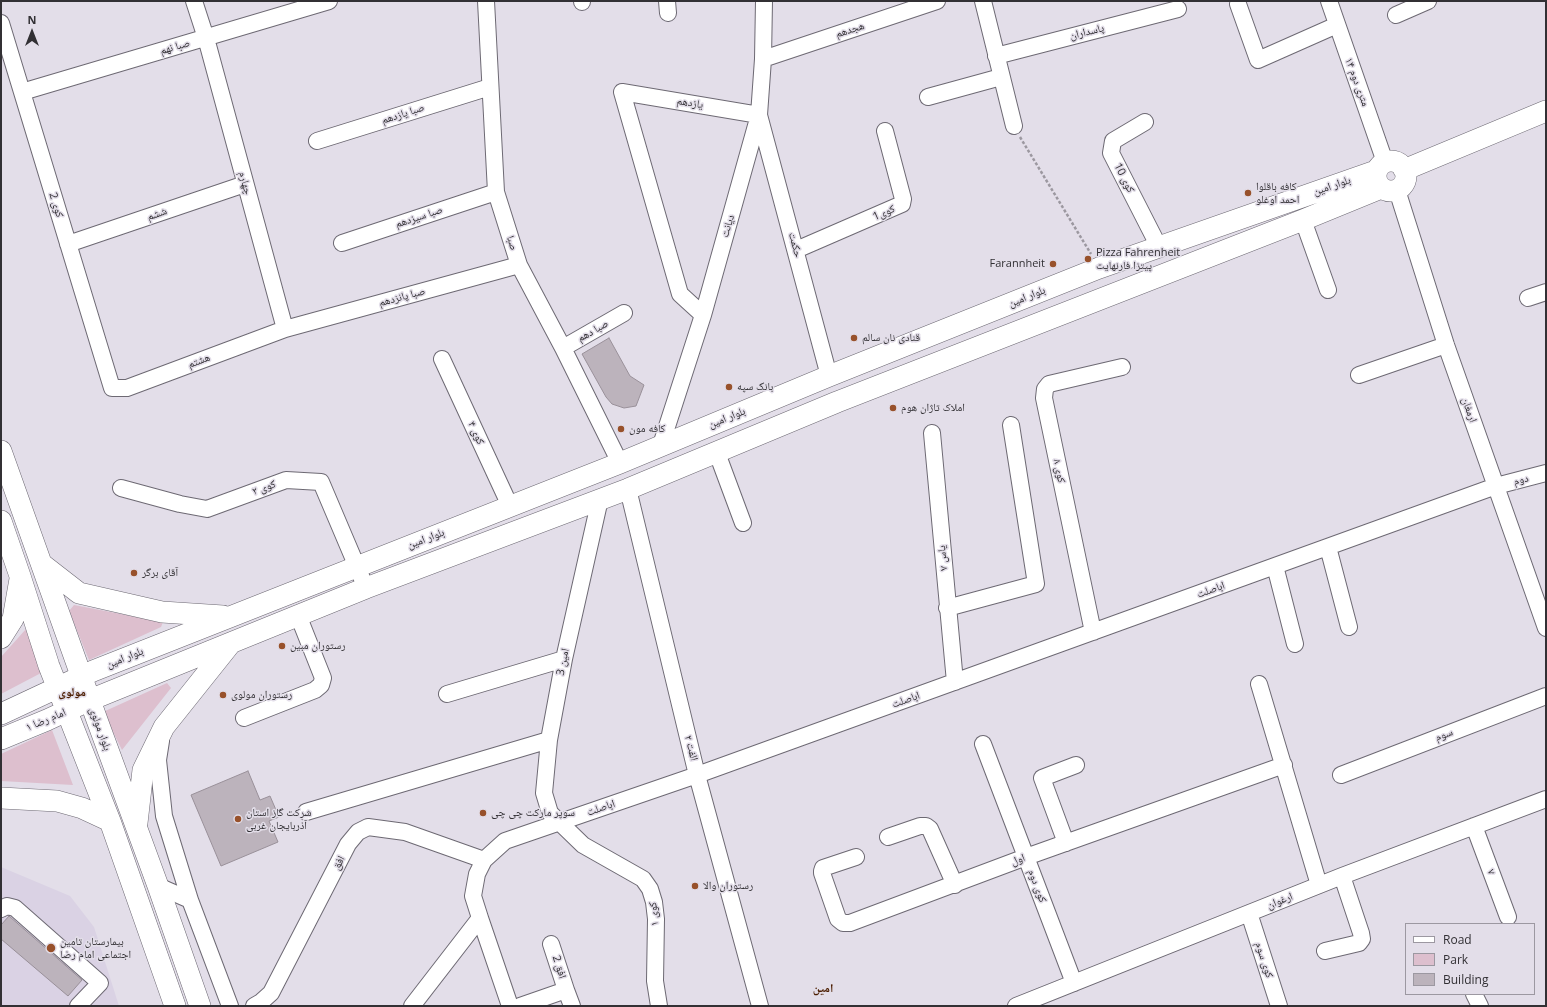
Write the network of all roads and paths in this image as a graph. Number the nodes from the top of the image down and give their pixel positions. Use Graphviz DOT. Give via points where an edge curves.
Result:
graph roads {
  1 [pos="194,1"];
  2 [pos="329,1"];
  3 [pos="486,1"];
  4 [pos="764,1"];
  5 [pos="937,1"];
  6 [pos="982,1"];
  7 [pos="1329,1"];
  8 [pos="1428,1"];
  9 [pos="1238,4"];
  10 [pos="1178,9"];
  11 [pos="1396,14"];
  12 [pos="1,23"];
  13 [pos="1337,25"];
  14 [pos="206,38"];
  15 [pos="996,56"];
  16 [pos="763,59"];
  17 [pos="1001,77"];
  18 [pos="490,87"];
  19 [pos="22,92"];
  20 [pos="928,98"];
  21 [pos="1546,111"];
  22 [pos="759,115"];
  23 [pos="1145,122"];
  24 [pos="1014,126"];
  25 [pos="885,131"];
  26 [pos="317,141"];
  27 [pos="1385,178"];
  28 [pos="245,184"];
  29 [pos="496,192"];
  30 [pos="1303,220"];
  31 [pos="342,242"];
  32 [pos="68,244"];
  33 [pos="1159,247"];
  34 [pos="796,250"];
  35 [pos="519,264"];
  36 [pos="1099,268"];
  37 [pos="1328,290"];
  38 [pos="1546,292"];
  39 [pos="1528,298"];
  40 [pos="624,313"];
  41 [pos="703,315"];
  42 [pos="285,329"];
  43 [pos="1446,345"];
  44 [pos="563,348"];
  45 [pos="442,359"];
  46 [pos="1122,367"];
  47 [pos="1359,375"];
  48 [pos="829,376"];
  49 [pos="112,388"];
  50 [pos="837,402"];
  51 [pos="1011,425"];
  52 [pos="932,433"];
  53 [pos="661,445"];
  54 [pos="1,451"];
  55 [pos="717,453"];
  56 [pos="620,462"];
  57 [pos="1546,474"];
  58 [pos="1496,486"];
  59 [pos="121,488"];
  60 [pos="628,489"];
  61 [pos="600,500"];
  62 [pos="510,506"];
  63 [pos="1,521"];
  64 [pos="743,524"];
  65 [pos="1328,547"];
  66 [pos="43,565"];
  67 [pos="357,566"];
  68 [pos="1275,566"];
  69 [pos="20,576"];
  70 [pos="366,588"];
  71 [pos="947,608"];
  72 [pos="298,615"];
  73 [pos="229,617"];
  74 [pos="1349,627"];
  75 [pos="1546,628"];
  76 [pos="1093,632"];
  77 [pos="1,638"];
  78 [pos="232,642"];
  79 [pos="1295,644"];
  80 [pos="564,659"];
  81 [pos="81,676"];
  82 [pos="955,682"];
  83 [pos="1259,684"];
  84 [pos="56,687"];
  85 [pos="447,694"];
  86 [pos="1546,696"];
  87 [pos="90,700"];
  88 [pos="66,712"];
  89 [pos="1,714"];
  90 [pos="244,718"];
  91 [pos="164,727"];
  92 [pos="1,739"];
  93 [pos="549,740"];
  94 [pos="982,744"];
  95 [pos="1076,765"];
  96 [pos="1284,765"];
  97 [pos="698,775"];
  98 [pos="1341,775"];
  99 [pos="1,798"];
  100 [pos="1546,799"];
  101 [pos="306,812"];
  102 [pos="110,821"];
  103 [pos="560,822"];
  104 [pos="1474,826"];
  105 [pos="136,828"];
  106 [pos="888,838"];
  107 [pos="1066,843"];
  108 [pos="856,857"];
  109 [pos="1026,857"];
  110 [pos="484,860"];
  111 [pos="1342,876"];
  112 [pos="955,885"];
  113 [pos="1319,885"];
  114 [pos="158,886"];
  115 [pos="190,900"];
  116 [pos="1,908"];
  117 [pos="1249,913"];
  118 [pos="1508,917"];
  119 [pos="480,918"];
  120 [pos="551,944"];
  121 [pos="1325,951"];
  122 [pos="1074,983"];
  123 [pos="566,990"];
  124 [pos="1474,995"];
  125 [pos="78,1006"];
  126 [pos="175,1006"];
  127 [pos="200,1006"];
  128 [pos="230,1006"];
  129 [pos="254,1006"];
  130 [pos="412,1006"];
  131 [pos="510,1006"];
  132 [pos="520,1006"];
  133 [pos="572,1006"];
  134 [pos="659,1006"];
  135 [pos="760,1006"];
  136 [pos="1016,1006"];
  137 [pos="1279,1006"];
  138 [pos="1480,1006"];
  1 -- 14 [label="street, چهارم"];
  2 -- 14 [label="street, صبا نهم"];
  3 -- 18 [label="street, صبا"];
  4 -- 16 [label="street, دیانت"];
  5 -- 16 [label="street, هجدهم"];
  6 -- 15 [label="street"];
  7 -- 13 [label="street, ۱۴ متری دوم"];
  8 -- 11 [label="street"];
  9 -- 13 [label="street" via="1258,60"];
  10 -- 15 [label="street, پاسداران"];
  12 -- 19 [label="street, کوی 2"];
  13 -- 27 [label="street, ۱۴ متری دوم"];
  14 -- 19 [label="street, صبا نهم"];
  14 -- 28 [label="street, چهارم"];
  15 -- 17 [label="street"];
  16 -- 22 [label="street, دیانت"];
  17 -- 20 [label="street"];
  17 -- 24 [label="street"];
  18 -- 26 [label="street, صبا یازدهم"];
  18 -- 29 [label="street, صبا"];
  19 -- 32 [label="street, کوی 2"];
  21 -- 27 [label="main road" via="1404,170 1404,184"];
  22 -- 34 [label="street, حکمت"];
  22 -- 41 [label="street, دیانت"];
  22 -- 41 [label="street, یازدهم" via="622,92 680,294"];
  23 -- 33 [label="street, کوی 10" via="1113,141 1111,153"];
  24 -- 36 [label="path"];
  25 -- 34 [label="street, کوی1" via="903,199 902,204"];
  27 -- 30 [label="main road, بلوار امین"];
  27 -- 33 [label="main road, بلوار امین"];
  27 -- 43 [label="street, ارمغان"];
  28 -- 32 [label="street, ششم"];
  28 -- 42 [label="street, چهارم"];
  29 -- 31 [label="street, صبا سیزدهم"];
  29 -- 35 [label="street, صبا"];
  30 -- 37 [label="street"];
  30 -- 50 [label="main road, بلوار امین"];
  32 -- 49 [label="street, کوی 2"];
  33 -- 36 [label="main road, بلوار امین"];
  34 -- 48 [label="street, حکمت"];
  35 -- 42 [label="street, صبا پانزدهم"];
  35 -- 44 [label="street, صبا"];
  36 -- 48 [label="main road, بلوار امین"];
  38 -- 39 [label="street"];
  40 -- 44 [label="street, صبا دهم"];
  41 -- 53 [label="street, دیانت"];
  42 -- 49 [label="street, هشتم" via="127,388"];
  43 -- 47 [label="street"];
  43 -- 58 [label="street, ارمغان"];
  44 -- 56 [label="street, صبا"];
  45 -- 62 [label="street, کوی ۴"];
  46 -- 76 [label="street, کوی ۸" via="1050,384 1045,390 1044,398"];
  48 -- 50 [label="main road"];
  48 -- 53 [label="main road, بلوار امین"];
  50 -- 55 [label="main road, بلوار امین"];
  51 -- 71 [label="street" via="1036,584"];
  52 -- 71 [label="street, یاس ۷"];
  53 -- 56 [label="main road, بلوار امین"];
  54 -- 66 [label="main road, بلوار مولوی"];
  55 -- 60 [label="main road, بلوار امین"];
  55 -- 64 [label="street"];
  56 -- 62 [label="main road, بلوار امین"];
  57 -- 58 [label="street, دوم"];
  58 -- 65 [label="street, اباصلت"];
  58 -- 75 [label="street, ارمغان"];
  59 -- 67 [label="street, کوی ۲" via="207,509 286,480 321,482"];
  60 -- 61 [label="main road, بلوار امین"];
  60 -- 97 [label="street, الفت ۲"];
  61 -- 70 [label="main road, بلوار امین"];
  61 -- 80 [label="street, امین 3"];
  62 -- 67 [label="main road, بلوار امین"];
  63 -- 69 [label="main road"];
  65 -- 68 [label="street, اباصلت"];
  65 -- 74 [label="street"];
  66 -- 73 [label="main road" via="79,593 162,612"];
  66 -- 81 [label="main road, بلوار مولوی"];
  67 -- 70 [label="street"];
  67 -- 73 [label="main road, بلوار امین"];
  68 -- 76 [label="street, اباصلت"];
  68 -- 79 [label="street"];
  69 -- 77 [label="main road" via="13,619"];
  69 -- 84 [label="main road"];
  70 -- 72 [label="main road, بلوار امین"];
  71 -- 82 [label="street, یاس ۷"];
  72 -- 78 [label="main road, بلوار امین"];
  72 -- 90 [label="street" via="323,678 321,685 315,690"];
  73 -- 81 [label="main road, بلوار امین"];
  76 -- 82 [label="street, اباصلت"];
  78 -- 87 [label="main road, بلوار امین"];
  78 -- 91 [label="main road"];
  80 -- 85 [label="street"];
  80 -- 93 [label="street, امین 3"];
  81 -- 84 [label="main road"];
  81 -- 87 [label="main road, بلوار مولوی"];
  82 -- 97 [label="street, اباصلت"];
  83 -- 96 [label="street"];
  84 -- 88 [label="main road"];
  84 -- 89 [label="main road"];
  86 -- 98 [label="street, سوم"];
  87 -- 88 [label="main road, امام رضا ۱"];
  87 -- 105 [label="main road, بلوار مولوی"];
  88 -- 92 [label="main road, امام رضا ۱"];
  88 -- 102 [label="main road"];
  91 -- 105 [label="main road" via="143,770"];
  91 -- 115 [label="street" via="158,760 164,816"];
  93 -- 101 [label="street"];
  93 -- 103 [label="street, امین 3" via="544,793 550,813"];
  94 -- 109 [label="street, کوی دوم"];
  95 -- 107 [label="street" via="1042,778"];
  96 -- 107 [label="street, اول"];
  96 -- 113 [label="street"];
  97 -- 103 [label="street, اباصلت"];
  97 -- 135 [label="street, الفت ۲"];
  99 -- 102 [label="main road" via="57,801 82,808"];
  100 -- 104 [label="street, ارغوان"];
  102 -- 126 [label="main road"];
  103 -- 110 [label="street, اباصلت" via="505,841"];
  103 -- 134 [label="street, کوی ۱" via="583,845 643,879 650,889 656,919 656,981"];
  104 -- 111 [label="street, ارغوان"];
  104 -- 118 [label="street, ۷"];
  105 -- 114 [label="main road, بلوار مولوی"];
  106 -- 112 [label="street" via="926,826 930,829"];
  107 -- 109 [label="street, اول"];
  108 -- 112 [label="street, اول" via="824,868 822,873 838,918 843,924"];
  109 -- 112 [label="street, اول"];
  109 -- 122 [label="street, کوی دوم"];
  110 -- 119 [label="street, اباصلت" via="477,874 473,896"];
  110 -- 129 [label="street, افق" via="404,832 368,827 358,832 348,844 271,993"];
  111 -- 113 [label="street, ارغوان"];
  111 -- 121 [label="street" via="1362,939 1359,943"];
  113 -- 117 [label="street, ارغوان"];
  114 -- 115 [label="street"];
  114 -- 127 [label="main road, بلوار مولوی"];
  115 -- 128 [label="street"];
  116 -- 125 [label="street" via="15,908 100,983"];
  117 -- 122 [label="street, ارغوان"];
  117 -- 137 [label="street, کوی سوم"];
  119 -- 130 [label="street"];
  119 -- 131 [label="street"];
  120 -- 123 [label="street, افق 2"];
  122 -- 136 [label="street, ارغوان"];
  123 -- 132 [label="street, افق 2"];
  123 -- 133 [label="street"];
  124 -- 138 [label="street"];
}
